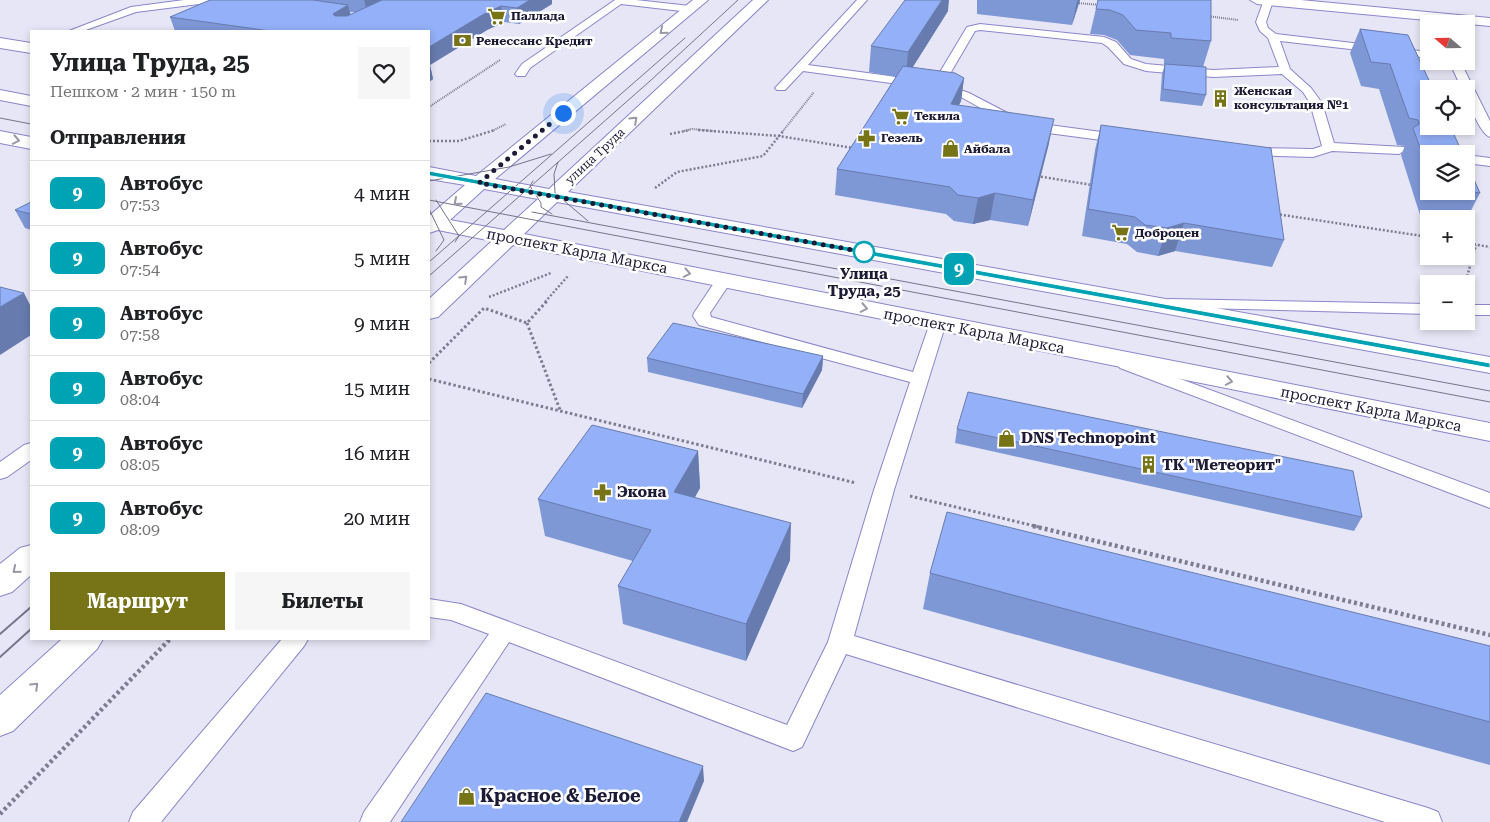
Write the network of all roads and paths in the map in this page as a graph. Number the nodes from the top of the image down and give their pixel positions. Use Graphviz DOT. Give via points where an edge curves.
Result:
graph roads {
  1 [pos="207,0"];
  2 [pos="761,0"];
  3 [pos="862,0"];
  4 [pos="620,1"];
  5 [pos="1262,1"];
  6 [pos="696,4"];
  7 [pos="1345,4"];
  8 [pos="1425,15"];
  9 [pos="1475,20"];
  10 [pos="1490,22"];
  11 [pos="77,30"];
  12 [pos="1273,37"];
  13 [pos="0,43"];
  14 [pos="30,48"];
  15 [pos="1420,54"];
  16 [pos="801,67"];
  17 [pos="1285,70"];
  18 [pos="1458,70"];
  19 [pos="521,74"];
  20 [pos="937,86"];
  21 [pos="781,88"];
  22 [pos="0,95"];
  23 [pos="30,101"];
  24 [pos="1490,133"];
  25 [pos="670,134"];
  26 [pos="0,137"];
  27 [pos="1139,141"];
  28 [pos="30,143"];
  29 [pos="1329,147"];
  30 [pos="858,148"];
  31 [pos="1399,150"];
  32 [pos="1234,152"];
  33 [pos="1475,160"];
  34 [pos="1490,162"];
  35 [pos="430,173"];
  36 [pos="1035,176"];
  37 [pos="479,183"];
  38 [pos="1094,185"];
  39 [pos="553,195"];
  40 [pos="1271,213"];
  41 [pos="430,224"];
  42 [pos="1420,236"];
  43 [pos="508,238"];
  44 [pos="1476,245"];
  45 [pos="1490,247"];
  46 [pos="555,272"];
  47 [pos="562,274"];
  48 [pos="570,275"];
  49 [pos="1468,275"];
  50 [pos="724,280"];
  51 [pos="481,300"];
  52 [pos="1151,304"];
  53 [pos="1420,309"];
  54 [pos="1475,310"];
  55 [pos="1490,310"];
  56 [pos="430,311"];
  57 [pos="527,323"];
  58 [pos="938,324"];
  59 [pos="1111,358"];
  60 [pos="1490,365"];
  61 [pos="430,379"];
  62 [pos="920,379"];
  63 [pos="560,410"];
  64 [pos="1490,432"];
  65 [pos="30,451"];
  66 [pos="0,472"];
  67 [pos="884,490"];
  68 [pos="1490,501"];
  69 [pos="30,558"];
  70 [pos="0,583"];
  71 [pos="430,608"];
  72 [pos="504,631"];
  73 [pos="1490,634"];
  74 [pos="84,640"];
  75 [pos="169,640"];
  76 [pos="295,640"];
  77 [pos="840,642"];
  78 [pos="0,719"];
  79 [pos="0,814"];
  80 [pos="143,822"];
  81 [pos="374,822"];
  82 [pos="1428,822"];
  1 -- 11 [label="lane" via="140,8"];
  39 -- 2 [label="main road, улица Труда, one-way"];
  3 -- 16 [label="lane"];
  4 -- 6 [label="lane"];
  4 -- 19 [label="lane" via="526,66"];
  5 -- 7 [label="main road"];
  5 -- 12 [label="lane" via="1261,22"];
  6 -- 37 [label="main road, one-way"];
  7 -- 8 [label="main road"];
  9 -- 10 [label="main road"];
  12 -- 15 [label="lane"];
  12 -- 17 [label="lane"];
  13 -- 14 [label="main road"];
  16 -- 20 [label="lane"];
  16 -- 21 [label="lane"];
  17 -- 20 [label="lane" via="1203,74 1143,67 1125,61 1112,44 1104,40 980,26 971,29"];
  17 -- 29 [label="lane" via="1316,103"];
  18 -- 24 [label="lane"];
  20 -- 27 [label="lane" via="965,95 1015,122 1033,127"];
  22 -- 23 [label="main road"];
  25 -- 30 [label="path" via="692,129 779,136"];
  26 -- 28 [label="main road, one-way"];
  29 -- 31 [label="lane"];
  29 -- 32 [label="lane" via="1313,153"];
  33 -- 34 [label="lane"];
  35 -- 37 [label="main road"];
  36 -- 38 [label="path"];
  37 -- 39 [label="main road"];
  37 -- 41 [label="main road, one-way"];
  39 -- 43 [label="main road, улица Труда"];
  39 -- 52 [label="main road"];
  40 -- 42 [label="path"];
  41 -- 43 [label="main road, проспект Карла Маркса"];
  43 -- 50 [label="main road, проспект Карла Маркса, one-way"];
  56 -- 43 [label="main road, улица Труда, one-way"];
  44 -- 45 [label="path"];
  44 -- 49 [label="path"];
  46 -- 51 [label="path"];
  47 -- 48 [label="path"];
  50 -- 58 [label="main road, проспект Карла Маркса, one-way"];
  50 -- 62 [label="lane" via="702,313 705,321"];
  52 -- 53 [label="lane"];
  52 -- 60 [label="main road"];
  54 -- 55 [label="lane"];
  57 -- 63 [label="path"];
  58 -- 59 [label="main road, проспект Карла Маркса"];
  58 -- 62 [label="lane"];
  59 -- 64 [label="main road, проспект Карла Маркса, one-way"];
  59 -- 68 [label="lane"];
  61 -- 63 [label="path"];
  62 -- 67 [label="lane"];
  63 -- 67 [label="path"];
  65 -- 66 [label="lane"];
  67 -- 73 [label="path"];
  67 -- 77 [label="lane"];
  69 -- 70 [label="main road, one-way"];
  71 -- 72 [label="lane" via="453,611"];
  72 -- 77 [label="lane" via="793,739"];
  72 -- 81 [label="lane"];
  78 -- 74 [label="main road, one-way"];
  75 -- 79 [label="path"];
  76 -- 80 [label="lane"];
  77 -- 82 [label="lane"];
}
